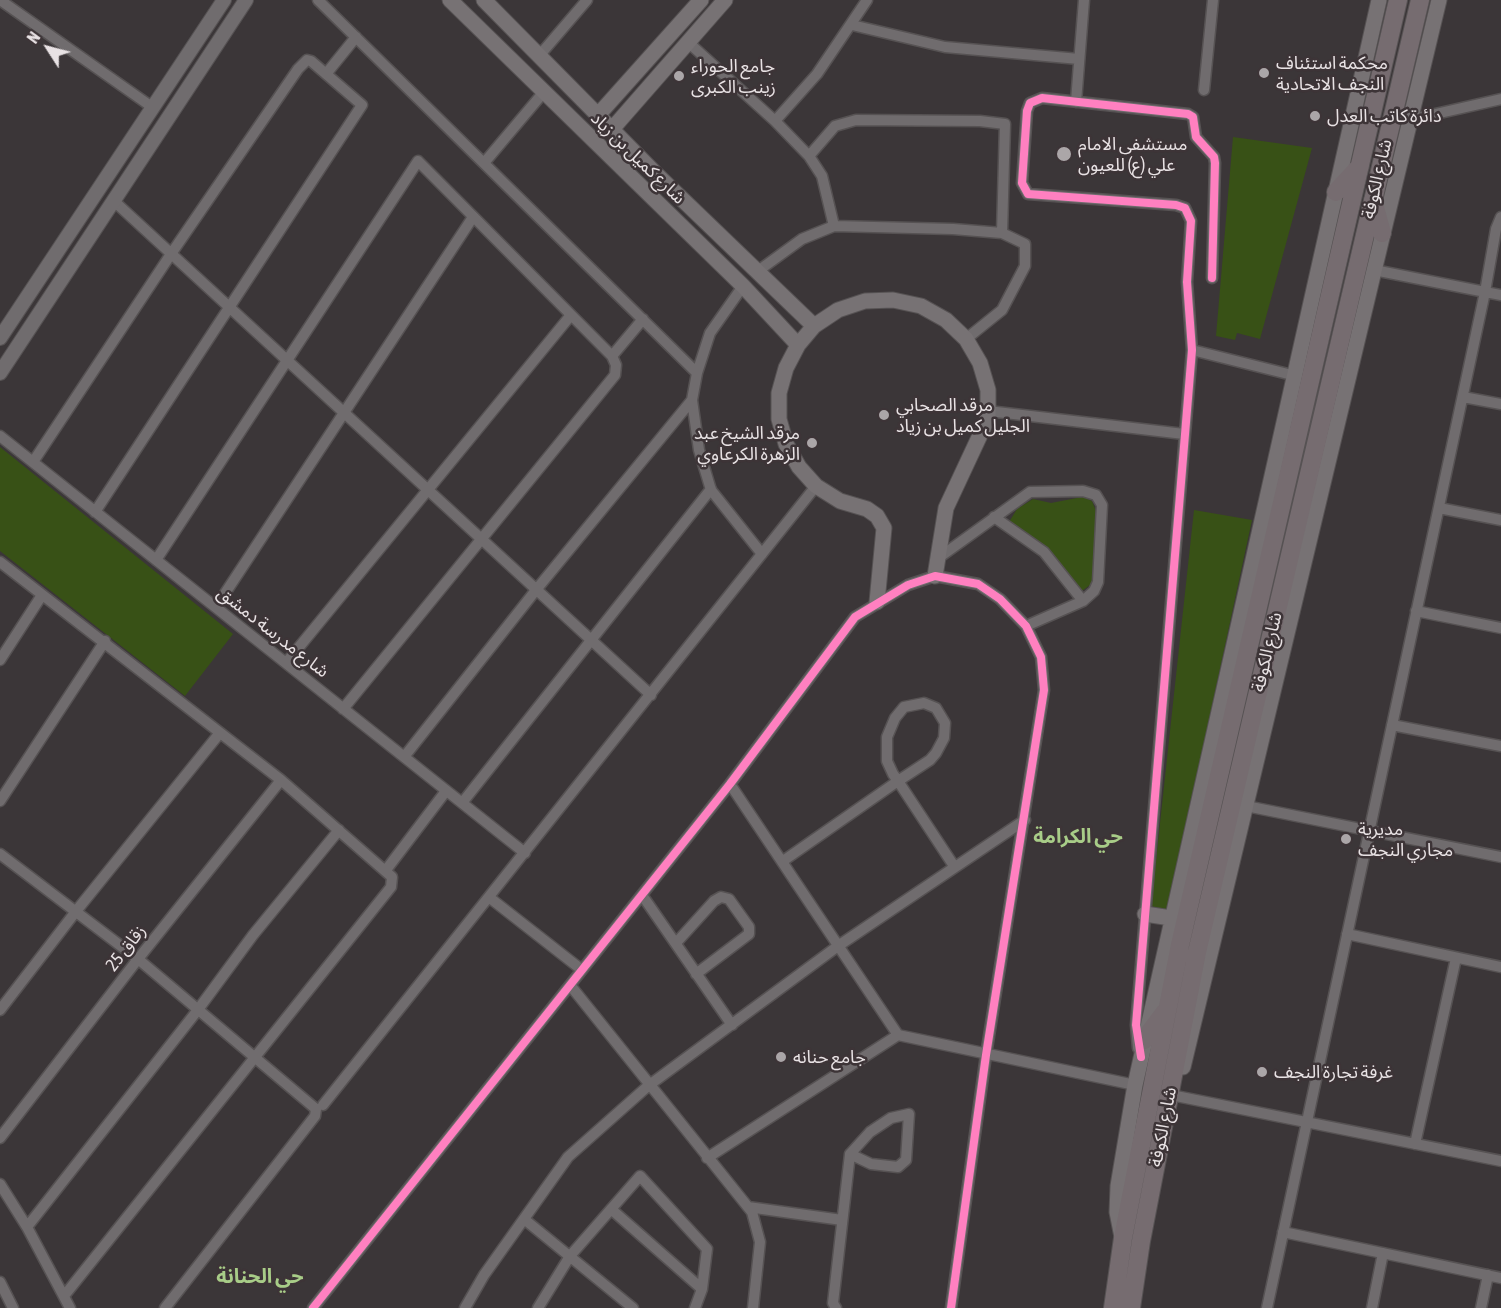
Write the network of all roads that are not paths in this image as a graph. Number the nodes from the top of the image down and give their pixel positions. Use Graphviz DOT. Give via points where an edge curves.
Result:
graph roads {
  1 [pos="0,0"];
  2 [pos="224,0"];
  3 [pos="246,0"];
  4 [pos="318,0"];
  5 [pos="450,0"];
  6 [pos="587,0"];
  7 [pos="716,0"];
  8 [pos="725,0"];
  9 [pos="867,0"];
  10 [pos="1084,0"];
  11 [pos="1213,0"];
  12 [pos="1379,0"];
  13 [pos="1398,0"];
  14 [pos="1420,0"];
  15 [pos="1439,0"];
  16 [pos="486,1"];
  17 [pos="697,4"];
  18 [pos="708,22"];
  19 [pos="852,25"];
  20 [pos="356,37"];
  21 [pos="689,43"];
  22 [pos="538,56"];
  23 [pos="1080,59"];
  24 [pos="326,74"];
  25 [pos="1204,90"];
  26 [pos="543,93"];
  27 [pos="1501,99"];
  28 [pos="1076,102"];
  29 [pos="152,107"];
  30 [pos="598,114"];
  31 [pos="167,117"];
  32 [pos="1409,120"];
  33 [pos="776,121"];
  34 [pos="613,128"];
  35 [pos="809,156"];
  36 [pos="484,163"];
  37 [pos="1362,165"];
  38 [pos="657,174"];
  39 [pos="640,187"];
  40 [pos="1336,192"];
  41 [pos="1373,198"];
  42 [pos="683,199"];
  43 [pos="115,202"];
  44 [pos="666,212"];
  45 [pos="473,217"];
  46 [pos="1501,217"];
  47 [pos="834,226"];
  48 [pos="1002,233"];
  49 [pos="1382,233"];
  50 [pos="171,254"];
  51 [pos="1374,270"];
  52 [pos="758,271"];
  53 [pos="1212,278"];
  54 [pos="743,286"];
  55 [pos="1485,292"];
  56 [pos="1501,295"];
  57 [pos="229,308"];
  58 [pos="571,315"];
  59 [pos="643,319"];
  60 [pos="814,326"];
  61 [pos="0,338"];
  62 [pos="966,339"];
  63 [pos="798,345"];
  64 [pos="1192,351"];
  65 [pos="612,356"];
  66 [pos="286,360"];
  67 [pos="0,373"];
  68 [pos="697,373"];
  69 [pos="1296,376"];
  70 [pos="1462,397"];
  71 [pos="692,400"];
  72 [pos="1501,404"];
  73 [pos="988,411"];
  74 [pos="344,413"];
  75 [pos="1184,434"];
  76 [pos="0,436"];
  77 [pos="33,462"];
  78 [pos="816,486"];
  79 [pos="711,489"];
  80 [pos="428,490"];
  81 [pos="1439,508"];
  82 [pos="95,512"];
  83 [pos="994,517"];
  84 [pos="1501,520"];
  85 [pos="480,538"];
  86 [pos="762,554"];
  87 [pos="938,559"];
  88 [pos="156,560"];
  89 [pos="0,562"];
  90 [pos="935,576"];
  91 [pos="536,590"];
  92 [pos="42,596"];
  93 [pos="1083,601"];
  94 [pos="877,602"];
  95 [pos="216,608"];
  96 [pos="1416,611"];
  97 [pos="1026,626"];
  98 [pos="1501,628"];
  99 [pos="590,639"];
  100 [pos="105,641"];
  101 [pos="1234,647"];
  102 [pos="0,660"];
  103 [pos="286,663"];
  104 [pos="1260,678"];
  105 [pos="651,695"];
  106 [pos="343,709"];
  107 [pos="1392,725"];
  108 [pos="219,734"];
  109 [pos="1501,746"];
  110 [pos="404,757"];
  111 [pos="281,780"];
  112 [pos="898,781"];
  113 [pos="730,784"];
  114 [pos="446,791"];
  115 [pos="0,801"];
  116 [pos="462,803"];
  117 [pos="1246,806"];
  118 [pos="1025,820"];
  119 [pos="339,830"];
  120 [pos="1369,830"];
  121 [pos="525,853"];
  122 [pos="0,854"];
  123 [pos="1501,857"];
  124 [pos="783,861"];
  125 [pos="954,866"];
  126 [pos="386,870"];
  127 [pos="642,895"];
  128 [pos="490,898"];
  129 [pos="77,910"];
  130 [pos="1145,914"];
  131 [pos="1171,918"];
  132 [pos="1216,930"];
  133 [pos="1347,934"];
  134 [pos="676,943"];
  135 [pos="838,946"];
  136 [pos="1197,952"];
  137 [pos="138,958"];
  138 [pos="1456,958"];
  139 [pos="1501,967"];
  140 [pos="582,970"];
  141 [pos="696,974"];
  142 [pos="570,985"];
  143 [pos="1168,1008"];
  144 [pos="0,1010"];
  145 [pos="197,1011"];
  146 [pos="732,1025"];
  147 [pos="898,1035"];
  148 [pos="1142,1049"];
  149 [pos="986,1055"];
  150 [pos="254,1059"];
  151 [pos="1135,1085"];
  152 [pos="648,1086"];
  153 [pos="1176,1096"];
  154 [pos="323,1105"];
  155 [pos="1306,1122"];
  156 [pos="0,1138"];
  157 [pos="1415,1144"];
  158 [pos="850,1154"];
  159 [pos="707,1158"];
  160 [pos="1501,1161"];
  161 [pos="0,1184"];
  162 [pos="748,1207"];
  163 [pos="611,1209"];
  164 [pos="524,1219"];
  165 [pos="842,1220"];
  166 [pos="27,1227"];
  167 [pos="1283,1232"];
  168 [pos="1132,1239"];
  169 [pos="1383,1253"];
  170 [pos="570,1256"];
  171 [pos="1488,1275"];
  172 [pos="1501,1278"];
  173 [pos="0,1282"];
  174 [pos="702,1289"];
  175 [pos="64,1296"];
  176 [pos="13,1308"];
  177 [pos="70,1308"];
  178 [pos="165,1308"];
  179 [pos="313,1308"];
  180 [pos="465,1308"];
  181 [pos="538,1308"];
  182 [pos="633,1308"];
  183 [pos="694,1308"];
  184 [pos="753,1308"];
  185 [pos="836,1308"];
  186 [pos="951,1308"];
  187 [pos="1113,1308"];
  188 [pos="1131,1308"];
  189 [pos="1267,1308"];
  190 [pos="1372,1308"];
  191 [pos="1481,1308"];
  1 -- 29 [label="street"];
  2 -- 29 [label="street"];
  3 -- 31 [label="street"];
  4 -- 20 [label="street"];
  5 -- 26 [label="main road, شارع كميل بن زياد"];
  6 -- 22 [label="street"];
  7 -- 8 [label="main road"];
  8 -- 18 [label="main road"];
  9 -- 19 [label="street"];
  10 -- 23 [label="street"];
  11 -- 25 [label="street"];
  12 -- 40 [label="main road"];
  13 -- 37 [label="highway, شارع الكوفة"];
  14 -- 41 [label="highway, شارع الكوفة"];
  15 -- 32 [label="main road"];
  16 -- 22 [label="main road, شارع كميل بن زياد"];
  17 -- 18 [label="main road" via="708,11"];
  17 -- 30 [label="main road"];
  18 -- 21 [label="main road"];
  19 -- 23 [label="street" via="945,47"];
  19 -- 33 [label="street" via="799,97"];
  20 -- 24 [label="street"];
  20 -- 36 [label="street"];
  21 -- 33 [label="street"];
  21 -- 34 [label="main road"];
  22 -- 30 [label="main road, شارع كميل بن زياد"];
  23 -- 28 [label="street"];
  24 -- 50 [label="street" via="310,61 303,63"];
  24 -- 57 [label="street" via="362,105"];
  26 -- 36 [label="street"];
  26 -- 39 [label="main road, شارع كميل بن زياد"];
  27 -- 32 [label="street"];
  28 -- 53 [label="street" via="1193,117 1196,137 1215,163"];
  28 -- 64 [label="street" via="1038,98 1028,106 1023,187 1036,196 1185,208 1191,221 1187,282"];
  29 -- 31 [label="street"];
  29 -- 61 [label="street"];
  30 -- 34 [label="main road, شارع كميل بن زياد"];
  31 -- 43 [label="street"];
  32 -- 49 [label="main road"];
  33 -- 35 [label="street"];
  34 -- 38 [label="main road, شارع كميل بن زياد"];
  35 -- 47 [label="street" via="822,176"];
  35 -- 48 [label="street" via="835,126 856,120 1005,124"];
  36 -- 59 [label="street"];
  37 -- 40 [label="highway"];
  37 -- 104 [label="highway, شارع الكوفة"];
  38 -- 39 [label="main road" via="655,184"];
  38 -- 42 [label="main road, شارع كميل بن زياد"];
  39 -- 44 [label="main road, شارع كميل بن زياد"];
  40 -- 69 [label="main road"];
  41 -- 49 [label="highway"];
  41 -- 104 [label="highway, شارع الكوفة"];
  42 -- 44 [label="main road" via="670,198"];
  42 -- 52 [label="main road, شارع كميل بن زياد"];
  43 -- 50 [label="street"];
  43 -- 67 [label="street"];
  44 -- 54 [label="main road, شارع كميل بن زياد"];
  45 -- 58 [label="street"];
  45 -- 66 [label="street" via="418,161"];
  45 -- 74 [label="street"];
  46 -- 55 [label="street"];
  47 -- 48 [label="street"];
  47 -- 52 [label="street" via="802,239"];
  48 -- 62 [label="street" via="1025,244 1025,266 1002,310"];
  49 -- 51 [label="main road"];
  50 -- 57 [label="street"];
  50 -- 77 [label="street"];
  51 -- 55 [label="street"];
  51 -- 104 [label="main road"];
  52 -- 60 [label="main road, شارع كميل بن زياد"];
  54 -- 63 [label="main road, شارع كميل بن زياد"];
  54 -- 68 [label="street" via="710,333"];
  55 -- 56 [label="street"];
  55 -- 70 [label="street"];
  57 -- 66 [label="street"];
  57 -- 82 [label="street"];
  58 -- 65 [label="street"];
  58 -- 80 [label="street"];
  59 -- 65 [label="street"];
  59 -- 68 [label="street"];
  60 -- 62 [label="main road" via="865,301 893,300 921,306 946,320"];
  60 -- 63 [label="main road"];
  62 -- 73 [label="main road" via="981,363 988,390"];
  63 -- 78 [label="main road" via="779,393 779,419 798,467"];
  64 -- 69 [label="street"];
  64 -- 75 [label="street"];
  65 -- 85 [label="street" via="615,375"];
  66 -- 74 [label="street"];
  66 -- 88 [label="street"];
  68 -- 71 [label="street"];
  69 -- 101 [label="main road"];
  70 -- 72 [label="street"];
  70 -- 81 [label="street"];
  71 -- 79 [label="street" via="699,450"];
  71 -- 91 [label="street"];
  73 -- 75 [label="street"];
  73 -- 87 [label="main road" via="978,445 946,508"];
  74 -- 80 [label="street"];
  74 -- 95 [label="street"];
  75 -- 130 [label="street"];
  76 -- 77 [label="street, شارع مدرسة دمشق"];
  77 -- 82 [label="street, شارع مدرسة دمشق"];
  78 -- 86 [label="street"];
  78 -- 94 [label="main road" via="840,501 867,509 884,528"];
  79 -- 86 [label="street"];
  79 -- 99 [label="street"];
  80 -- 85 [label="street"];
  80 -- 103 [label="street"];
  81 -- 84 [label="street"];
  81 -- 96 [label="street"];
  82 -- 88 [label="street, شارع مدرسة دمشق"];
  83 -- 87 [label="street"];
  83 -- 93 [label="street" via="1044,552"];
  83 -- 93 [label="street" via="1030,492 1083,491 1096,495 1102,505 1098,582"];
  85 -- 91 [label="street"];
  85 -- 106 [label="street"];
  86 -- 105 [label="street"];
  87 -- 90 [label="main road"];
  88 -- 95 [label="street, شارع مدرسة دمشق"];
  89 -- 92 [label="street"];
  90 -- 94 [label="street"];
  90 -- 97 [label="street" via="978,585 1000,599"];
  91 -- 99 [label="street"];
  91 -- 110 [label="street"];
  92 -- 100 [label="street"];
  92 -- 102 [label="street"];
  93 -- 97 [label="street"];
  94 -- 113 [label="street" via="855,617"];
  95 -- 103 [label="street, شارع مدرسة دمشق"];
  96 -- 98 [label="street"];
  96 -- 107 [label="street"];
  97 -- 118 [label="street" via="1041,657 1044,690"];
  99 -- 105 [label="street"];
  99 -- 116 [label="street"];
  100 -- 108 [label="street"];
  100 -- 115 [label="street"];
  101 -- 104 [label="highway"];
  101 -- 131 [label="main road"];
  103 -- 106 [label="street, شارع مدرسة دمشق"];
  104 -- 117 [label="main road"];
  104 -- 136 [label="highway, شارع الكوفة"];
  104 -- 143 [label="highway, شارع الكوفة"];
  105 -- 121 [label="street"];
  106 -- 110 [label="street, شارع مدرسة دمشق"];
  107 -- 109 [label="street"];
  107 -- 120 [label="street"];
  108 -- 111 [label="street"];
  108 -- 129 [label="street"];
  110 -- 114 [label="street, شارع مدرسة دمشق"];
  111 -- 119 [label="street"];
  111 -- 137 [label="street, زقاق 25"];
  112 -- 112 [label="street" via="930,760 941,746 945,723 930,704 904,707 890,727 886,755"];
  112 -- 124 [label="street"];
  112 -- 125 [label="street"];
  113 -- 124 [label="street"];
  113 -- 127 [label="street"];
  114 -- 116 [label="street, شارع مدرسة دمشق"];
  114 -- 126 [label="street"];
  116 -- 121 [label="street, شارع مدرسة دمشق"];
  117 -- 120 [label="street"];
  117 -- 132 [label="main road"];
  118 -- 125 [label="street"];
  118 -- 149 [label="street"];
  119 -- 126 [label="street"];
  119 -- 145 [label="street"];
  120 -- 123 [label="street"];
  120 -- 133 [label="street"];
  121 -- 128 [label="street"];
  122 -- 129 [label="street"];
  124 -- 135 [label="street"];
  125 -- 135 [label="street"];
  126 -- 150 [label="street" via="392,877 391,887"];
  127 -- 134 [label="street"];
  127 -- 140 [label="street"];
  128 -- 140 [label="street"];
  128 -- 154 [label="street"];
  129 -- 137 [label="street"];
  129 -- 144 [label="street"];
  130 -- 131 [label="main road"];
  130 -- 148 [label="street" via="1136,1025"];
  131 -- 148 [label="main road"];
  132 -- 136 [label="highway"];
  132 -- 153 [label="main road"];
  133 -- 138 [label="street"];
  133 -- 155 [label="street"];
  134 -- 141 [label="street"];
  134 -- 141 [label="street" via="721,897 729,899 749,927 749,934"];
  135 -- 146 [label="street"];
  135 -- 147 [label="street"];
  136 -- 168 [label="highway, شارع الكوفة"];
  137 -- 145 [label="street"];
  137 -- 156 [label="street, زقاق 25"];
  138 -- 139 [label="street"];
  138 -- 157 [label="street"];
  140 -- 142 [label="street"];
  141 -- 146 [label="street"];
  142 -- 152 [label="street"];
  142 -- 179 [label="street"];
  143 -- 148 [label="highway"];
  143 -- 168 [label="highway, شارع الكوفة"];
  145 -- 150 [label="street"];
  145 -- 166 [label="street"];
  146 -- 152 [label="street"];
  147 -- 149 [label="street"];
  147 -- 159 [label="street"];
  148 -- 151 [label="main road"];
  149 -- 151 [label="street"];
  149 -- 186 [label="street"];
  150 -- 175 [label="street"];
  150 -- 178 [label="street" via="311,1103 316,1109 315,1116"];
  151 -- 168 [label="main road" via="1117,1212"];
  152 -- 159 [label="street"];
  152 -- 164 [label="street" via="568,1157"];
  153 -- 155 [label="street"];
  153 -- 168 [label="main road" via="1155,1210"];
  155 -- 157 [label="street"];
  155 -- 167 [label="street"];
  157 -- 160 [label="street"];
  158 -- 158 [label="street" via="870,1132 891,1118 909,1114 906,1161 898,1167 871,1164"];
  158 -- 165 [label="street"];
  159 -- 162 [label="street"];
  161 -- 166 [label="street"];
  162 -- 165 [label="street"];
  162 -- 184 [label="street" via="760,1242"];
  163 -- 170 [label="street"];
  163 -- 174 [label="street"];
  163 -- 174 [label="street" via="640,1176 707,1249"];
  164 -- 170 [label="street"];
  164 -- 180 [label="street"];
  165 -- 185 [label="street" via="833,1303"];
  166 -- 175 [label="street"];
  167 -- 169 [label="street"];
  167 -- 189 [label="street"];
  168 -- 187 [label="highway, شارع الكوفة"];
  168 -- 188 [label="highway, شارع الكوفة"];
  169 -- 171 [label="street"];
  169 -- 190 [label="street"];
  170 -- 181 [label="street"];
  170 -- 182 [label="street"];
  171 -- 172 [label="street"];
  171 -- 191 [label="street"];
  173 -- 176 [label="street"];
  174 -- 183 [label="street"];
  175 -- 177 [label="street"];
}
